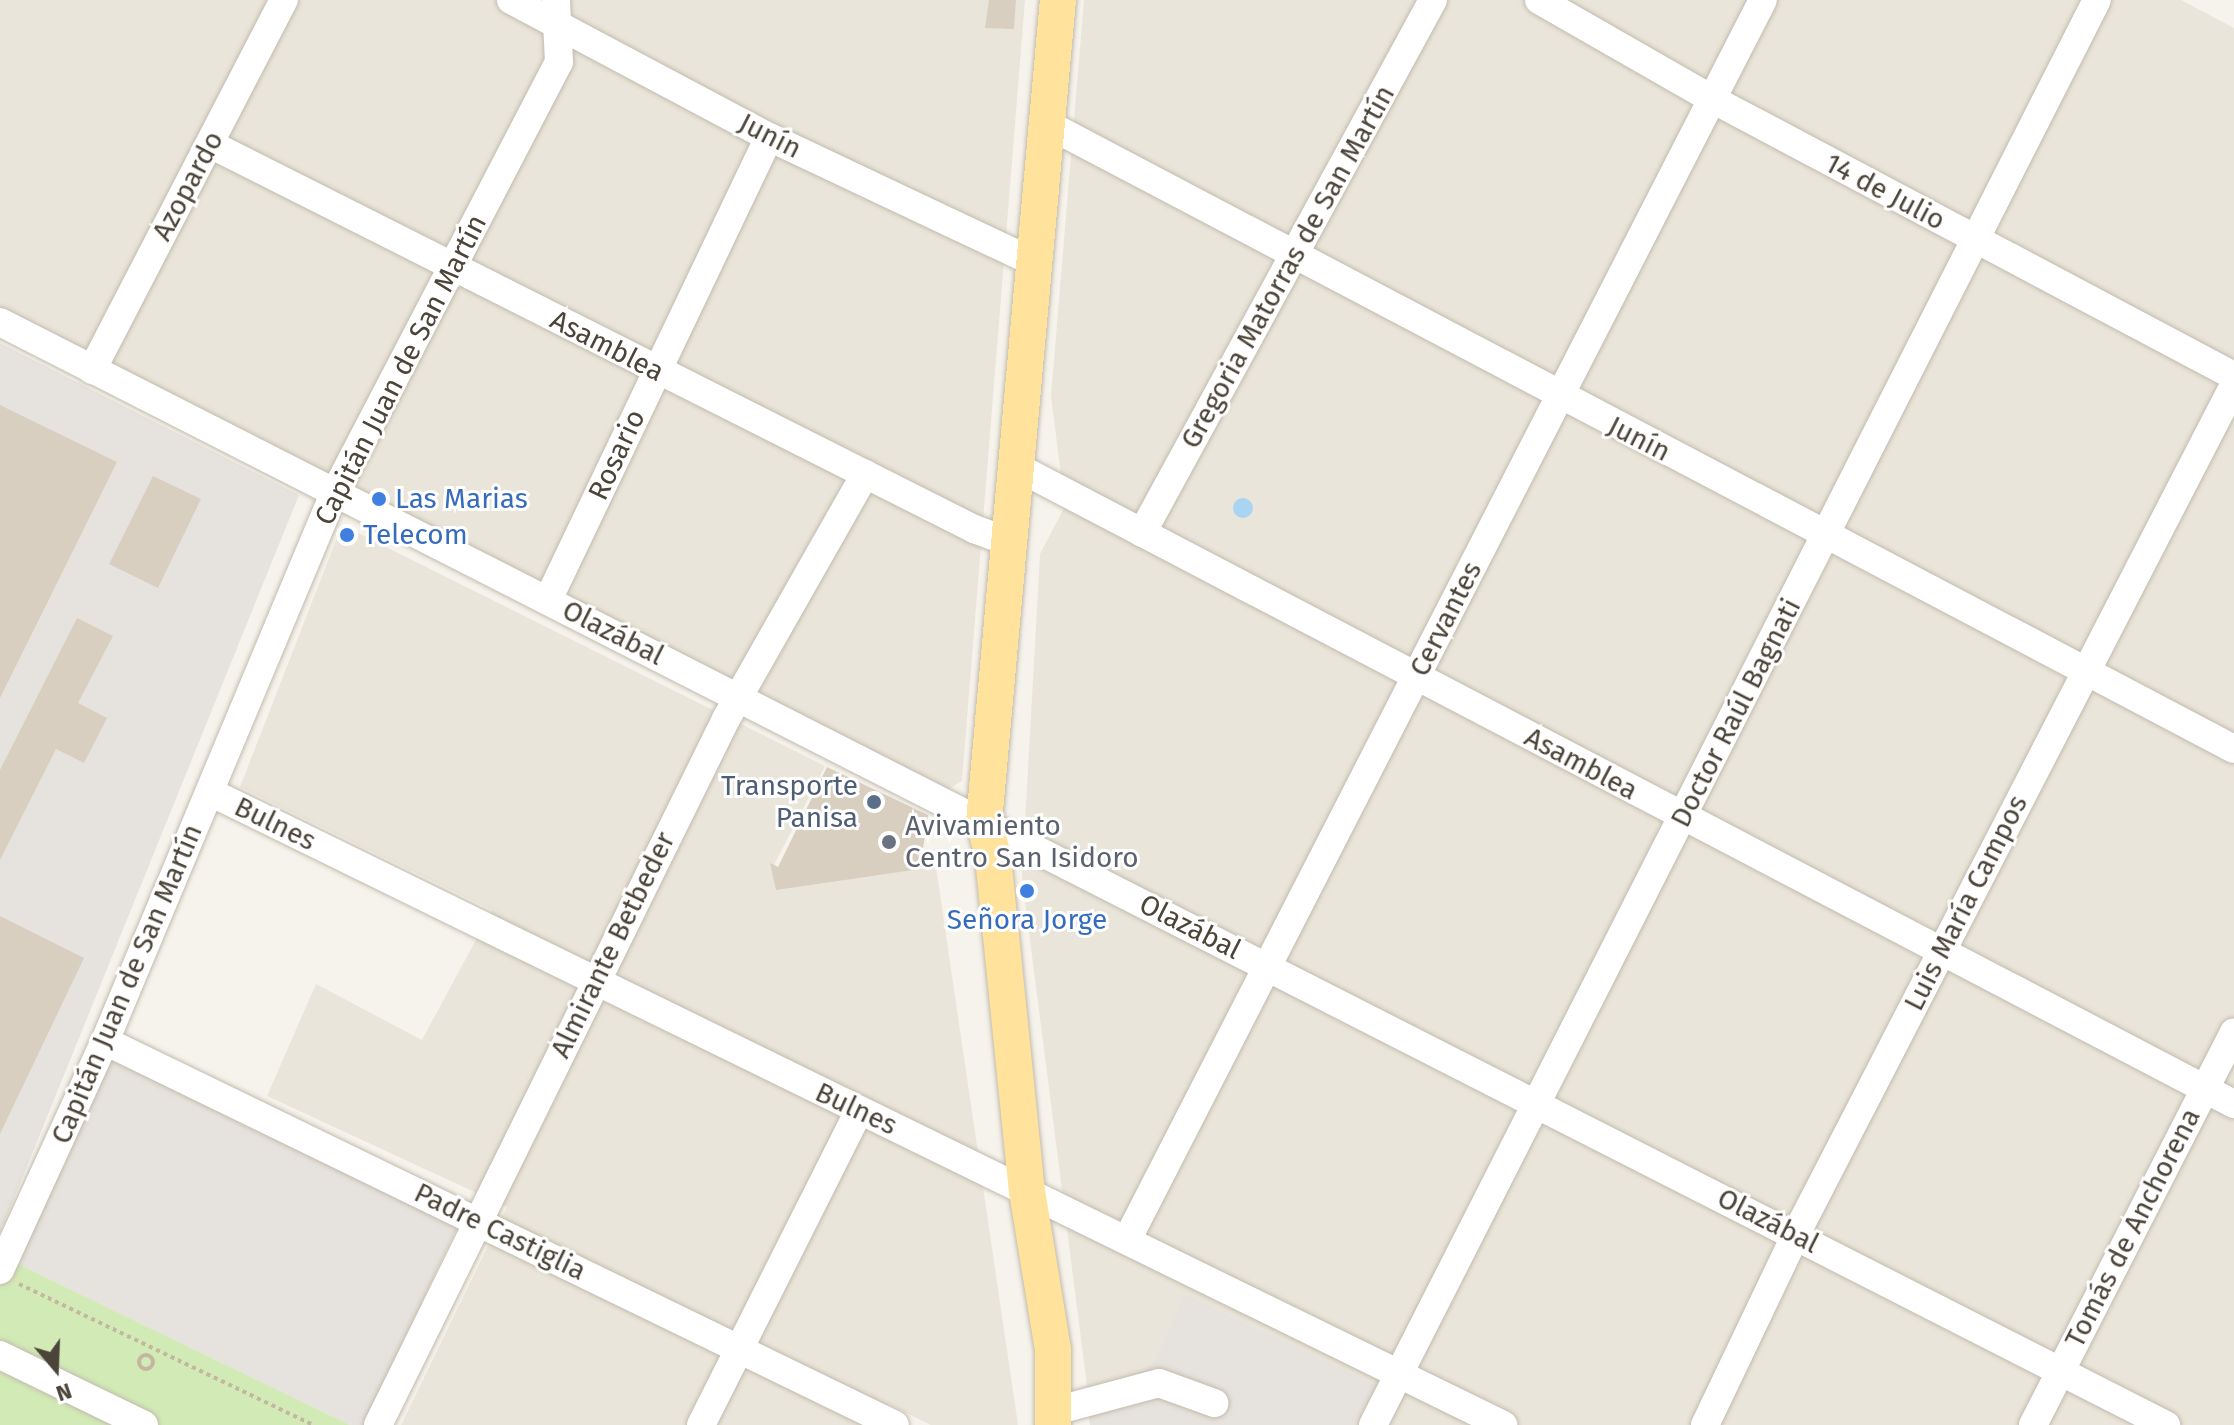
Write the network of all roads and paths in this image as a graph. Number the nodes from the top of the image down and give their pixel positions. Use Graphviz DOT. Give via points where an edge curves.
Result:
graph roads {
  1 [pos="284,0"];
  2 [pos="511,0"];
  3 [pos="1058,0"];
  4 [pos="1433,0"];
  5 [pos="1539,0"];
  6 [pos="1763,0"];
  7 [pos="2097,0"];
  8 [pos="557,11"];
  9 [pos="1712,99"];
  10 [pos="1047,124"];
  11 [pos="769,137"];
  12 [pos="210,144"];
  13 [pos="1975,240"];
  14 [pos="1295,257"];
  15 [pos="1034,262"];
  16 [pos="452,267"];
  17 [pos="0,322"];
  18 [pos="92,370"];
  19 [pos="657,371"];
  20 [pos="2234,376"];
  21 [pos="2234,385"];
  22 [pos="1559,398"];
  23 [pos="1015,466"];
  24 [pos="865,474"];
  25 [pos="333,496"];
  26 [pos="1142,533"];
  27 [pos="1826,536"];
  28 [pos="1007,541"];
  29 [pos="548,600"];
  30 [pos="2085,672"];
  31 [pos="1416,677"];
  32 [pos="739,697"];
  33 [pos="2234,749"];
  34 [pos="210,792"];
  35 [pos="1683,817"];
  36 [pos="984,822"];
  37 [pos="1941,951"];
  38 [pos="1267,967"];
  39 [pos="595,982"];
  40 [pos="2234,1033"];
  41 [pos="105,1041"];
  42 [pos="2205,1089"];
  43 [pos="2234,1104"];
  44 [pos="1533,1105"];
  45 [pos="859,1111"];
  46 [pos="1015,1185"];
  47 [pos="478,1220"];
  48 [pos="1796,1234"];
  49 [pos="1128,1238"];
  50 [pos="7,1276"];
  51 [pos="153,1348"];
  52 [pos="739,1350"];
  53 [pos="0,1355"];
  54 [pos="149,1355"];
  55 [pos="2060,1370"];
  56 [pos="1399,1373"];
  57 [pos="1214,1403"];
  58 [pos="1052,1418"];
  59 [pos="144,1425"];
  60 [pos="313,1425"];
  61 [pos="378,1425"];
  62 [pos="701,1425"];
  63 [pos="895,1425"];
  64 [pos="1373,1425"];
  65 [pos="1503,1425"];
  66 [pos="1705,1425"];
  67 [pos="2033,1425"];
  68 [pos="2166,1425"];
  1 -- 12 [label="street, Azopardo"];
  2 -- 8 [label="street, Junín"];
  3 -- 10 [label="main road"];
  4 -- 14 [label="street, Gregoria Matorras de San Martín"];
  5 -- 9 [label="street, 14 de Julio"];
  6 -- 9 [label="street, Cervantes"];
  7 -- 13 [label="street, Doctor Raúl Bagnati"];
  8 -- 11 [label="street, Junín"];
  8 -- 16 [label="street, Capitán Juan de San Martín" via="559,62"];
  9 -- 13 [label="street, 14 de Julio"];
  9 -- 22 [label="street, Cervantes"];
  10 -- 14 [label="street, Junín"];
  10 -- 15 [label="main road"];
  11 -- 15 [label="street, Junín"];
  11 -- 19 [label="street, Rosario"];
  12 -- 16 [label="street, Asamblea"];
  12 -- 18 [label="street, Azopardo"];
  13 -- 20 [label="street, 14 de Julio"];
  13 -- 27 [label="street, Doctor Raúl Bagnati"];
  14 -- 22 [label="street, Junín"];
  14 -- 26 [label="street, Gregoria Matorras de San Martín"];
  15 -- 23 [label="main road"];
  16 -- 19 [label="street, Asamblea"];
  16 -- 25 [label="street, Capitán Juan de San Martín"];
  17 -- 18 [label="street, Olazábal"];
  18 -- 25 [label="street, Olazábal"];
  19 -- 24 [label="street, Asamblea"];
  19 -- 29 [label="street, Rosario"];
  21 -- 30 [label="street, Luis María Campos"];
  22 -- 27 [label="street, Junín"];
  22 -- 31 [label="street, Cervantes"];
  23 -- 26 [label="street, Asamblea"];
  23 -- 28 [label="main road"];
  24 -- 28 [label="street, Asamblea"];
  24 -- 32 [label="street, Almirante Betbeder"];
  25 -- 29 [label="street, Olazábal"];
  25 -- 34 [label="street, Capitán Juan de San Martín"];
  26 -- 31 [label="street, Asamblea"];
  27 -- 30 [label="street, Junín"];
  27 -- 35 [label="street, Doctor Raúl Bagnati"];
  28 -- 36 [label="main road"];
  29 -- 32 [label="street, Olazábal"];
  30 -- 33 [label="street, Junín"];
  30 -- 37 [label="street, Luis María Campos"];
  31 -- 35 [label="street, Asamblea"];
  31 -- 38 [label="street, Cervantes"];
  32 -- 36 [label="street, Olazábal"];
  32 -- 39 [label="street, Almirante Betbeder"];
  34 -- 39 [label="street, Bulnes"];
  34 -- 41 [label="street, Capitán Juan de San Martín"];
  35 -- 37 [label="street, Asamblea"];
  35 -- 44 [label="street, Doctor Raúl Bagnati"];
  36 -- 38 [label="street, Olazábal"];
  36 -- 46 [label="main road" via="993,857"];
  37 -- 42 [label="street, Asamblea"];
  37 -- 48 [label="street, Luis María Campos"];
  38 -- 44 [label="street, Olazábal"];
  38 -- 49 [label="street, Cervantes"];
  39 -- 45 [label="street, Bulnes"];
  39 -- 47 [label="street, Almirante Betbeder"];
  40 -- 42 [label="street, Tomás de Anchorena"];
  41 -- 47 [label="street, Padre Castiglia"];
  41 -- 50 [label="street, Capitán Juan de San Martín"];
  42 -- 43 [label="street, Asamblea"];
  42 -- 55 [label="street, Tomás de Anchorena"];
  44 -- 48 [label="street, Olazábal"];
  44 -- 56 [label="street, Doctor Raúl Bagnati"];
  45 -- 46 [label="street, Bulnes"];
  45 -- 52 [label="street"];
  46 -- 49 [label="street, Bulnes"];
  46 -- 58 [label="main road" via="1053,1350"];
  47 -- 52 [label="street, Padre Castiglia"];
  47 -- 61 [label="street, Almirante Betbeder"];
  48 -- 55 [label="street, Olazábal"];
  48 -- 66 [label="street, Luis María Campos"];
  49 -- 56 [label="street, Bulnes"];
  50 -- 51 [label="path"];
  51 -- 54 [label="path"];
  51 -- 60 [label="path"];
  52 -- 62 [label="street"];
  52 -- 63 [label="street, Padre Castiglia"];
  53 -- 59 [label="street"];
  55 -- 67 [label="street, Tomás de Anchorena"];
  55 -- 68 [label="street, Olazábal"];
  56 -- 64 [label="street, Doctor Raúl Bagnati"];
  56 -- 65 [label="street, Bulnes"];
  57 -- 58 [label="street" via="1159,1383"];
}
